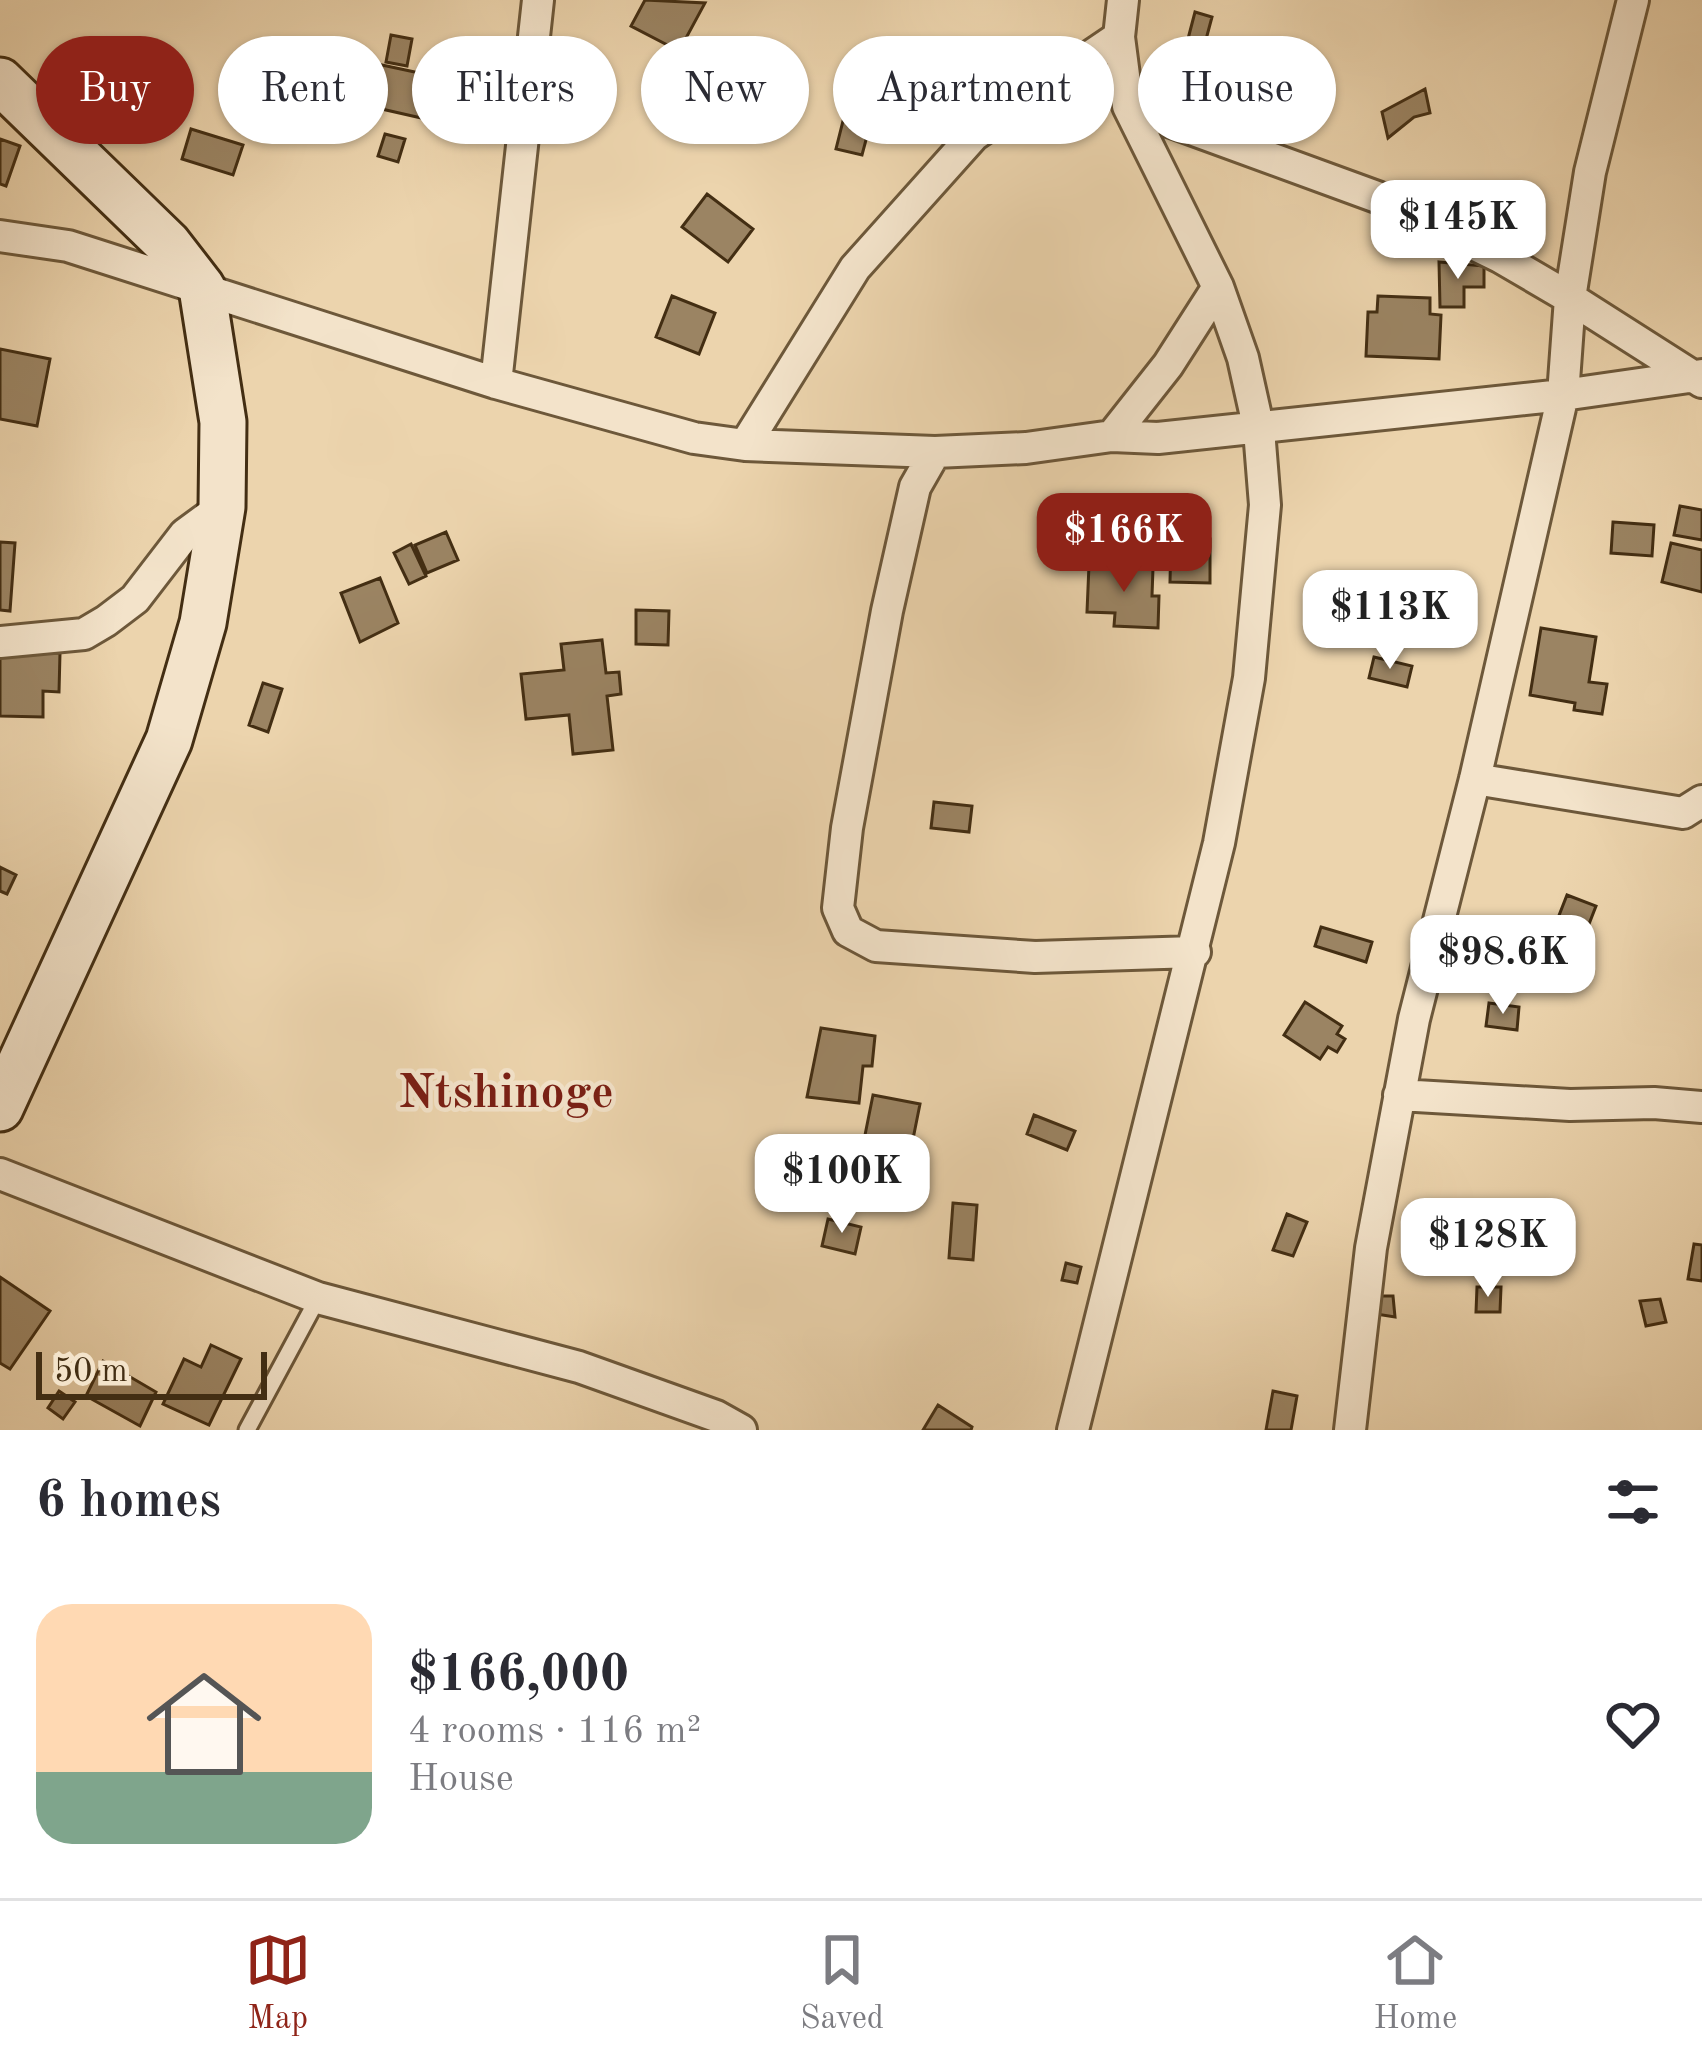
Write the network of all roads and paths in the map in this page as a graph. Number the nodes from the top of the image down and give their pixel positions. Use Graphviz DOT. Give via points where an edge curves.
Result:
graph roads {
  1 [pos="538,0"];
  2 [pos="1124,0"];
  3 [pos="1634,0"];
  4 [pos="1119,37"];
  5 [pos="0,81"];
  6 [pos="1128,106"];
  7 [pos="0,236"];
  8 [pos="1218,287"];
  9 [pos="202,288"];
  10 [pos="1570,298"];
  11 [pos="1699,378"];
  12 [pos="496,383"];
  13 [pos="1563,395"];
  14 [pos="1259,430"];
  15 [pos="1112,436"];
  16 [pos="745,446"];
  17 [pos="935,452"];
  18 [pos="222,507"];
  19 [pos="0,642"];
  20 [pos="1475,779"];
  21 [pos="1702,800"];
  22 [pos="1195,952"];
  23 [pos="1399,1095"];
  24 [pos="1702,1107"];
  25 [pos="0,1108"];
  26 [pos="0,1174"];
  27 [pos="319,1298"];
  28 [pos="247,1430"];
  29 [pos="741,1430"];
  30 [pos="1073,1430"];
  31 [pos="1350,1430"];
  1 -- 12 [label="street"];
  2 -- 4 [label="street"];
  3 -- 10 [label="street" via="1590,172"];
  4 -- 6 [label="street"];
  4 -- 16 [label="street" via="974,135 855,268"];
  5 -- 9 [label="street" via="168,244"];
  6 -- 8 [label="street"];
  6 -- 10 [label="street" via="1377,197"];
  7 -- 9 [label="street" via="68,245"];
  8 -- 14 [label="street"];
  8 -- 15 [label="street"];
  9 -- 12 [label="street"];
  9 -- 18 [label="street" via="223,422"];
  10 -- 11 [label="street"];
  10 -- 13 [label="street"];
  11 -- 13 [label="street"];
  12 -- 16 [label="street"];
  13 -- 14 [label="street"];
  13 -- 20 [label="street"];
  14 -- 15 [label="street"];
  14 -- 22 [label="street" via="1264,505 1250,678"];
  15 -- 17 [label="street"];
  16 -- 17 [label="street"];
  17 -- 22 [label="street" via="903,528 847,828 838,908 848,931 876,946 1035,957"];
  18 -- 19 [label="street" via="185,534 106,622 59,639"];
  18 -- 25 [label="street" via="203,622 169,740"];
  20 -- 21 [label="street" via="1683,813"];
  20 -- 23 [label="street"];
  22 -- 30 [label="street"];
  23 -- 24 [label="street"];
  23 -- 31 [label="street"];
  26 -- 27 [label="street"];
  27 -- 28 [label="lane"];
  27 -- 29 [label="street" via="579,1367"];
}
